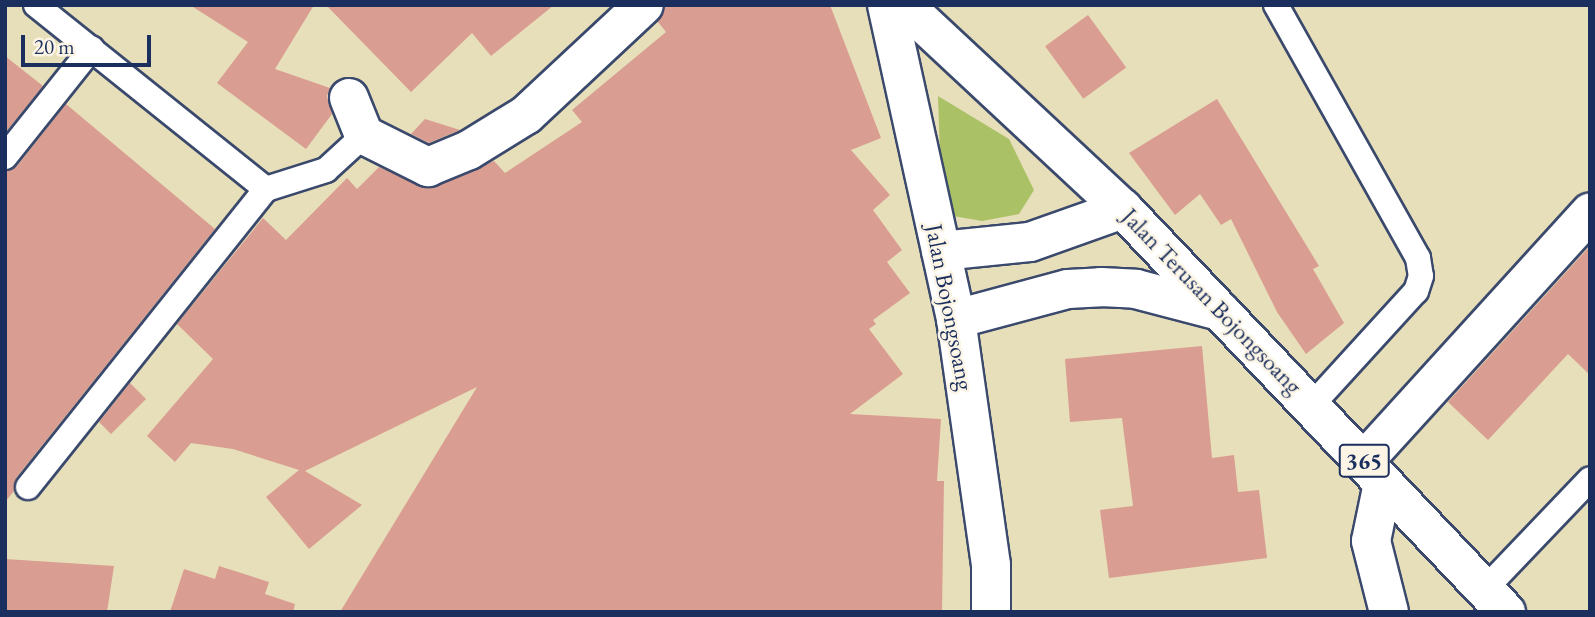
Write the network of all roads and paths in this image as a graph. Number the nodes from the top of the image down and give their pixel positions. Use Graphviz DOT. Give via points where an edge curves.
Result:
graph roads {
  1 [pos="36,5"];
  2 [pos="644,5"];
  3 [pos="887,5"];
  4 [pos="904,5"];
  5 [pos="1281,8"];
  6 [pos="92,48"];
  7 [pos="349,98"];
  8 [pos="364,135"];
  9 [pos="5,156"];
  10 [pos="266,189"];
  11 [pos="1123,209"];
  12 [pos="1590,214"];
  13 [pos="941,251"];
  14 [pos="1220,311"];
  15 [pos="956,319"];
  16 [pos="1312,405"];
  17 [pos="1373,472"];
  18 [pos="1590,479"];
  19 [pos="28,487"];
  20 [pos="1495,601"];
  21 [pos="991,612"];
  22 [pos="1389,612"];
  1 -- 6 [label="lane"];
  2 -- 8 [label="main road" via="526,116 469,150 428,167"];
  3 -- 13 [label="main road, Jalan Bojongsoang"];
  4 -- 11 [label="main road, Jalan Terusan Bojongsoang / 365"];
  5 -- 16 [label="lane" via="1418,258 1421,276 1416,291"];
  6 -- 9 [label="lane"];
  6 -- 10 [label="lane"];
  7 -- 8 [label="main road"];
  8 -- 10 [label="lane" via="326,170"];
  10 -- 19 [label="lane"];
  11 -- 13 [label="main road" via="1030,242"];
  11 -- 14 [label="main road, Jalan Terusan Bojongsoang / 365"];
  12 -- 17 [label="main road"];
  13 -- 15 [label="main road, Jalan Bojongsoang"];
  14 -- 15 [label="main road" via="1136,289 1101,287 1068,289"];
  14 -- 16 [label="main road, Jalan Terusan Bojongsoang / 365"];
  15 -- 21 [label="main road, Jalan Bojongsoang" via="990,565"];
  16 -- 17 [label="main road, Jalan Terusan Bojongsoang / 365"];
  17 -- 20 [label="main road, Jalan Terusan Bojongsoang / 365"];
  17 -- 22 [label="main road" via="1371,541"];
  18 -- 20 [label="lane"];
}
